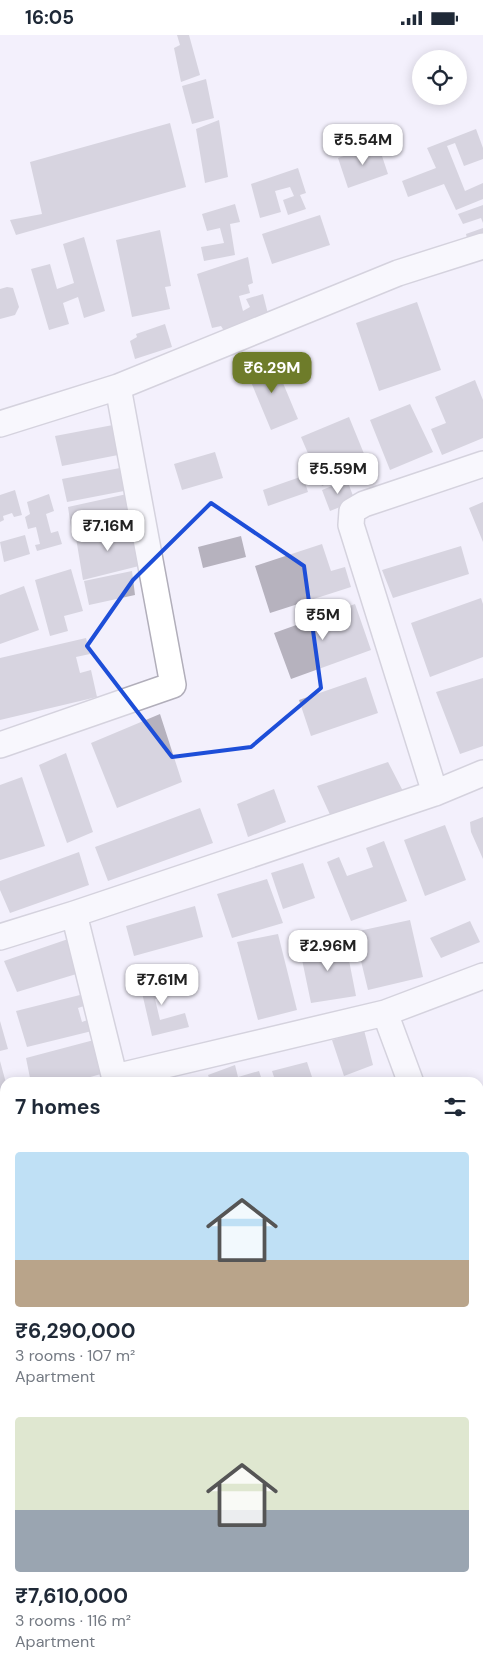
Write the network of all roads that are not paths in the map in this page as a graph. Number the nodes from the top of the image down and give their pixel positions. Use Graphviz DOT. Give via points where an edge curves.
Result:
graph roads {
  1 [pos="483,246"];
  2 [pos="118,387"];
  3 [pos="0,424"];
  4 [pos="483,464"];
  5 [pos="0,745"];
  6 [pos="483,773"];
  7 [pos="435,793"];
  8 [pos="74,914"];
  9 [pos="0,937"];
  10 [pos="483,976"];
  11 [pos="385,1013"];
  12 [pos="115,1077"];
  13 [pos="128,1077"];
  14 [pos="409,1077"];
  1 -- 2 [label="street" via="398,273"];
  2 -- 3 [label="street"];
  2 -- 5 [label="street" via="172,685"];
  4 -- 7 [label="street" via="364,504 352,511 351,525"];
  6 -- 7 [label="street"];
  7 -- 8 [label="street"];
  8 -- 9 [label="street"];
  8 -- 12 [label="street"];
  10 -- 11 [label="street"];
  11 -- 13 [label="street"];
  11 -- 14 [label="street"];
}
